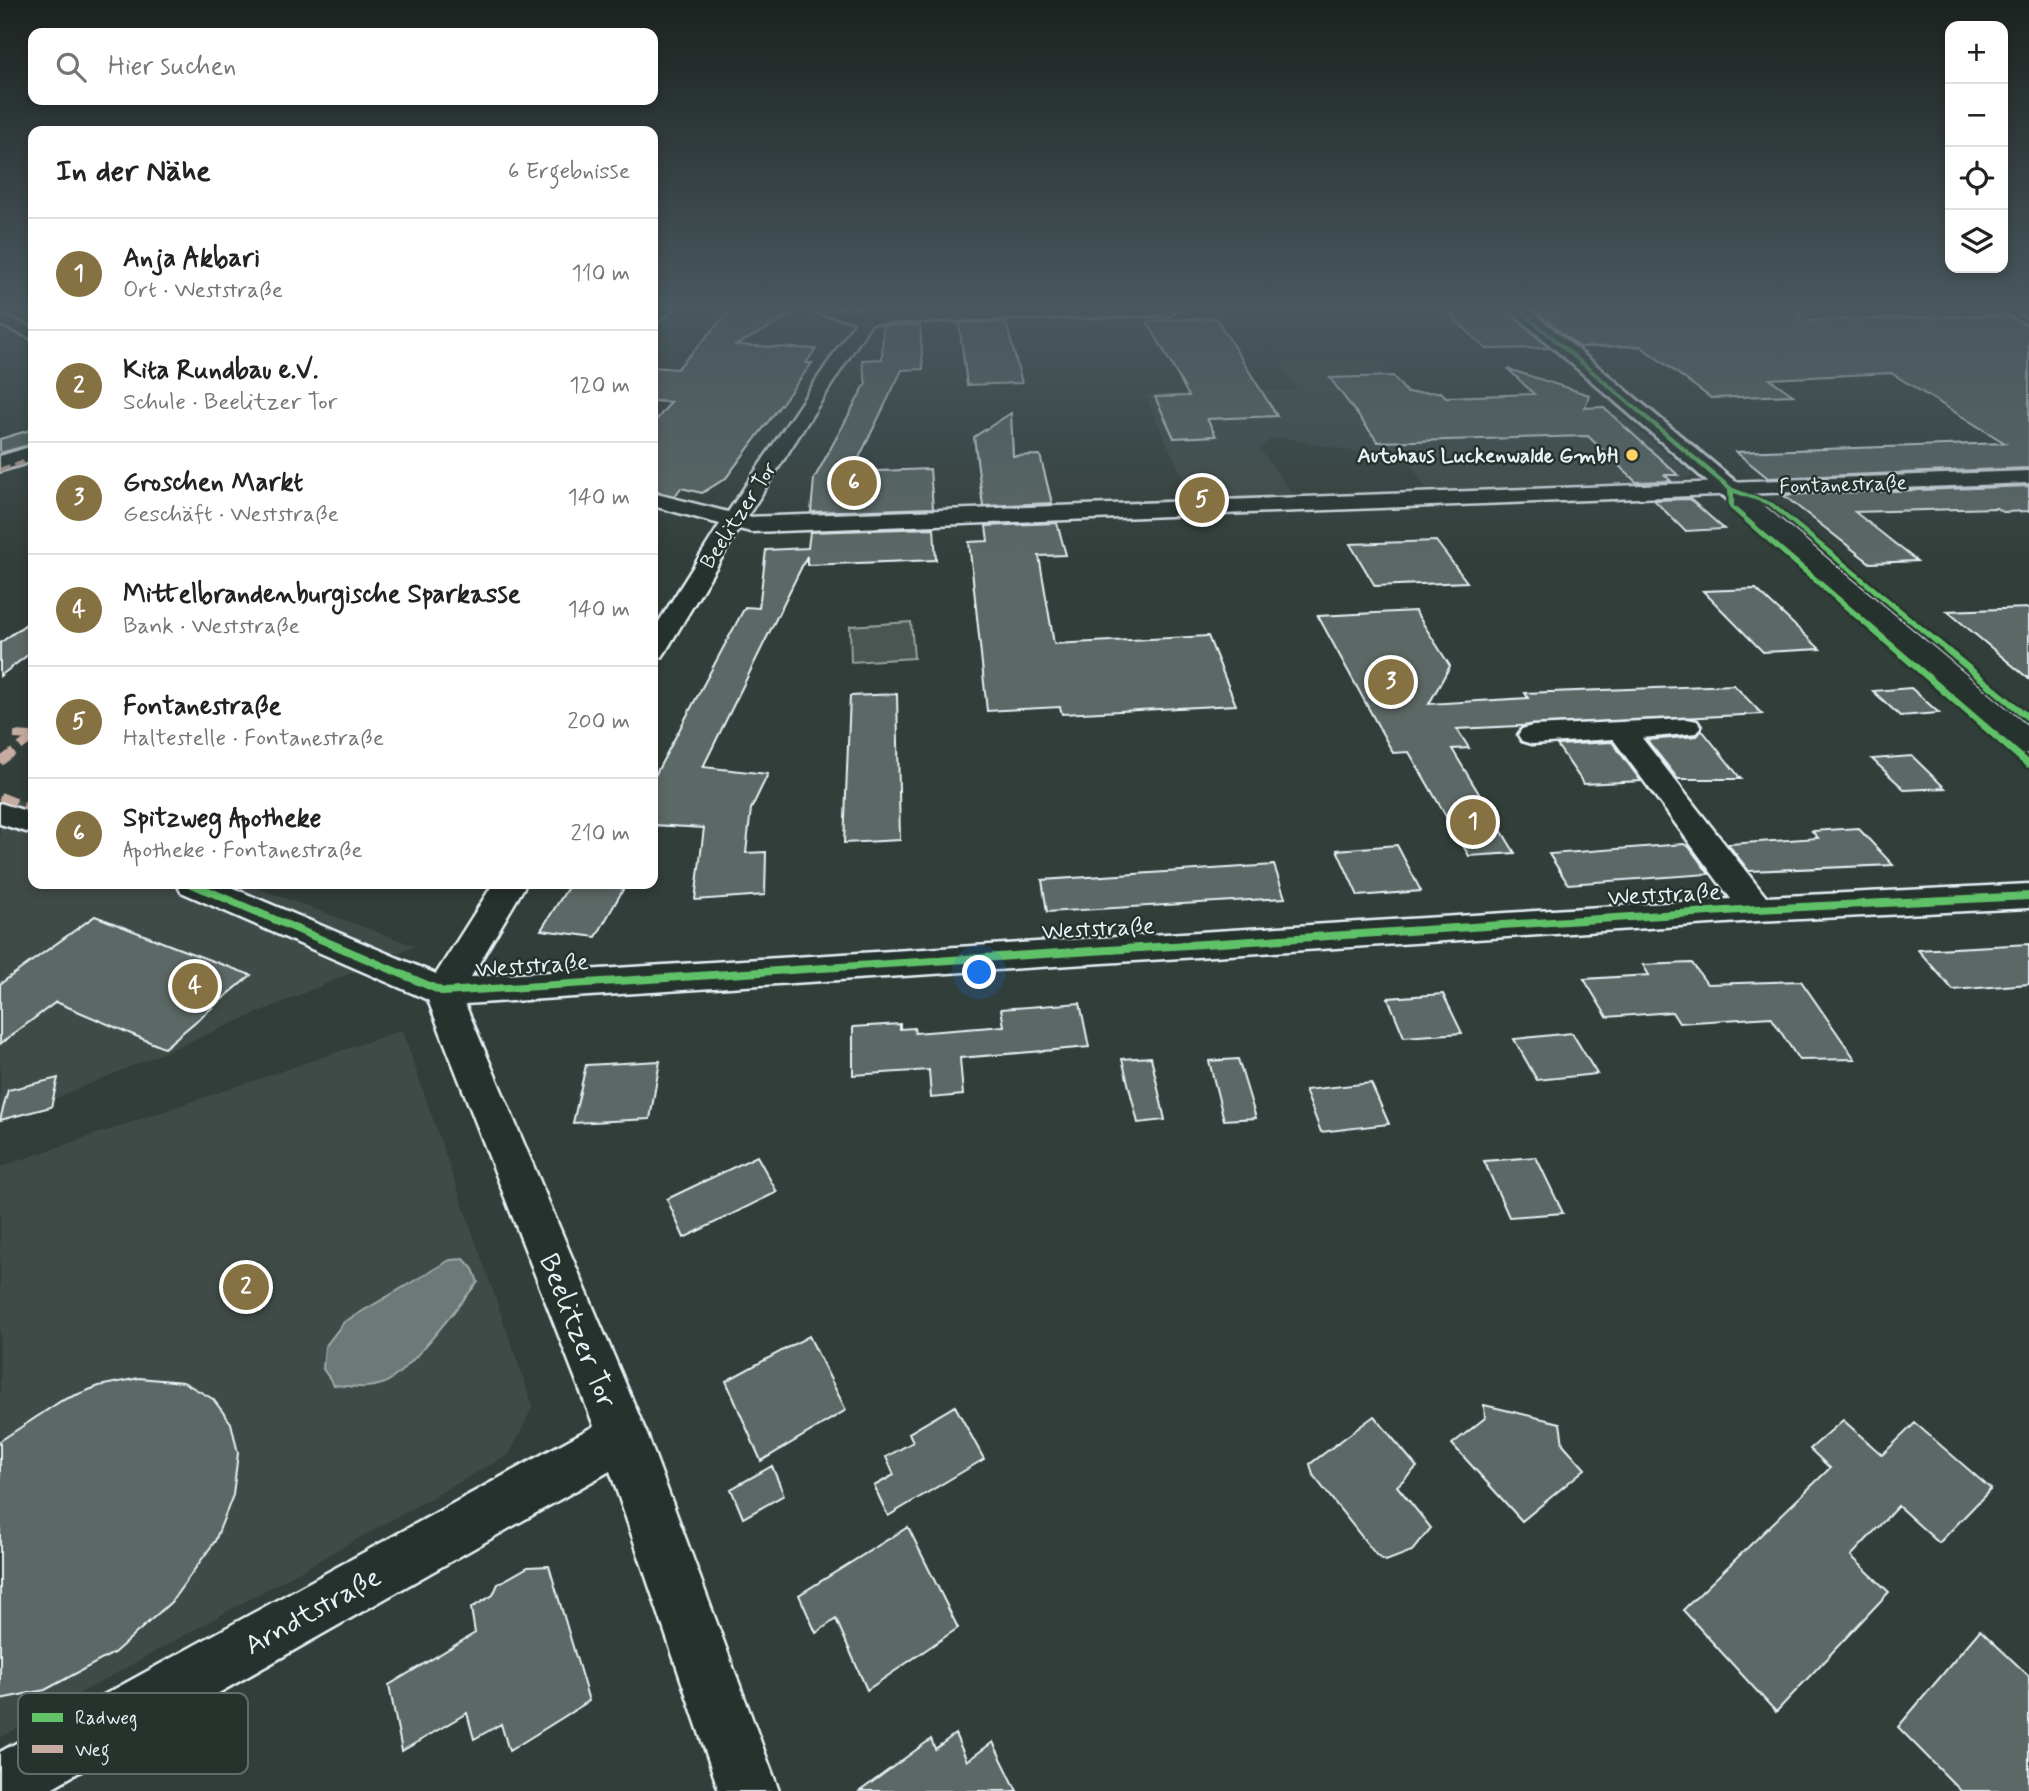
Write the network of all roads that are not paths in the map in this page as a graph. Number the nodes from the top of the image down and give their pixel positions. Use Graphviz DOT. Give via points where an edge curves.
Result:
graph roads {
  1 [pos="817,394"];
  2 [pos="1618,394"];
  3 [pos="28,455"];
  4 [pos="0,464"];
  5 [pos="2029,477"];
  6 [pos="1731,489"];
  7 [pos="658,500"];
  8 [pos="733,521"];
  9 [pos="658,643"];
  10 [pos="1687,727"];
  11 [pos="1621,730"];
  12 [pos="1532,735"];
  13 [pos="2029,744"];
  14 [pos="0,813"];
  15 [pos="28,822"];
  16 [pos="205,889"];
  17 [pos="506,889"];
  18 [pos="2029,895"];
  19 [pos="1757,909"];
  20 [pos="443,992"];
  21 [pos="624,1437"];
  22 [pos="164,1693"];
  23 [pos="18,1774"];
  24 [pos="0,1784"];
  25 [pos="750,1791"];
  1 -- 8 [label="street, Beelitzer Tor"];
  2 -- 6 [label="street"];
  3 -- 4 [label="street"];
  5 -- 6 [label="street, Fontanestraße"];
  6 -- 8 [label="street, Fontanestraße" via="751,525"];
  6 -- 13 [label="street"];
  7 -- 8 [label="street, Fontanestraße"];
  8 -- 9 [label="street, Beelitzer Tor"];
  10 -- 11 [label="street"];
  11 -- 12 [label="street"];
  11 -- 19 [label="street, Weststraße"];
  14 -- 15 [label="street"];
  16 -- 20 [label="street, Weststraße"];
  17 -- 20 [label="street"];
  18 -- 19 [label="street, Weststraße"];
  19 -- 20 [label="street, Weststraße"];
  20 -- 21 [label="street, Beelitzer Tor"];
  21 -- 22 [label="street, Arndtstraße"];
  21 -- 25 [label="street, Beelitzer Tor"];
  23 -- 24 [label="street, Arndtstraße"];
}
